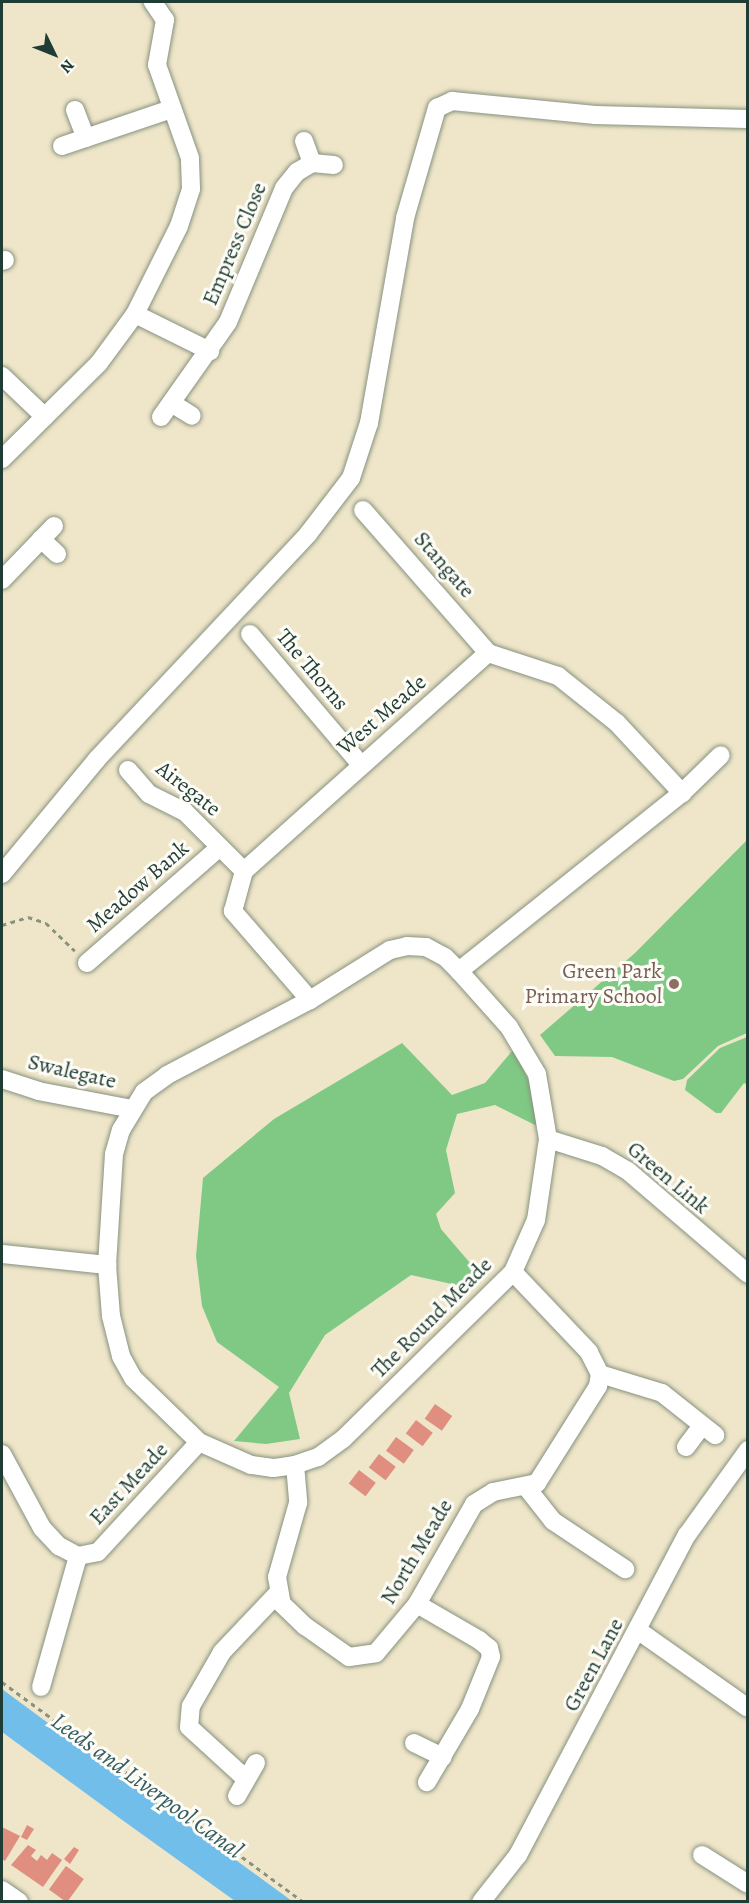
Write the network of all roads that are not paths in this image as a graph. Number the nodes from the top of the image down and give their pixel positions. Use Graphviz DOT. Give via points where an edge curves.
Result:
graph roads {
  1 [pos="153,2"];
  2 [pos="171,109"];
  3 [pos="75,110"];
  4 [pos="747,119"];
  5 [pos="86,138"];
  6 [pos="304,141"];
  7 [pos="62,146"];
  8 [pos="312,163"];
  9 [pos="334,165"];
  10 [pos="135,314"];
  11 [pos="210,351"];
  12 [pos="2,376"];
  13 [pos="192,416"];
  14 [pos="45,417"];
  15 [pos="2,459"];
  16 [pos="363,510"];
  17 [pos="54,526"];
  18 [pos="41,539"];
  19 [pos="57,554"];
  20 [pos="2,580"];
  21 [pos="250,634"];
  22 [pos="488,653"];
  23 [pos="721,755"];
  24 [pos="361,765"];
  25 [pos="128,770"];
  26 [pos="682,793"];
  27 [pos="220,847"];
  28 [pos="244,871"];
  29 [pos="2,874"];
  30 [pos="87,963"];
  31 [pos="459,970"];
  32 [pos="310,1000"];
  33 [pos="2,1079"];
  34 [pos="132,1109"];
  35 [pos="548,1139"];
  36 [pos="2,1254"];
  37 [pos="107,1265"];
  38 [pos="513,1272"];
  39 [pos="747,1274"];
  40 [pos="600,1374"];
  41 [pos="199,1442"];
  42 [pos="686,1447"];
  43 [pos="2,1454"];
  44 [pos="746,1454"];
  45 [pos="295,1466"];
  46 [pos="17,1484"];
  47 [pos="527,1488"];
  48 [pos="2,1494"];
  49 [pos="78,1556"];
  50 [pos="625,1569"];
  51 [pos="278,1593"];
  52 [pos="417,1604"];
  53 [pos="639,1631"];
  54 [pos="41,1688"];
  55 [pos="747,1708"];
  56 [pos="414,1743"];
  57 [pos="443,1757"];
  58 [pos="256,1763"];
  59 [pos="246,1779"];
  60 [pos="427,1782"];
  61 [pos="237,1796"];
  62 [pos="702,1855"];
  63 [pos="747,1884"];
  64 [pos="2,1890"];
  65 [pos="19,1902"];
  66 [pos="481,1902"];
  1 -- 2 [label="street" via="165,20 157,65"];
  2 -- 5 [label="street"];
  2 -- 10 [label="street" via="190,158 191,189 160,271"];
  3 -- 5 [label="street"];
  4 -- 29 [label="street" via="596,115 452,101 437,108 405,218 369,423 351,478 308,534 97,759"];
  5 -- 7 [label="street"];
  6 -- 8 [label="street"];
  8 -- 9 [label="street"];
  8 -- 11 [label="street, Empress Close" via="297,172 284,188 246,282"];
  10 -- 11 [label="street"];
  10 -- 14 [label="street" via="99,363"];
  11 -- 13 [label="street, Empress Close" via="167,410"];
  12 -- 14 [label="street"];
  14 -- 15 [label="street"];
  16 -- 22 [label="street, Stangate"];
  17 -- 18 [label="street"];
  18 -- 19 [label="street"];
  18 -- 20 [label="street"];
  21 -- 24 [label="street, The Thorns"];
  22 -- 24 [label="street, West Meade"];
  22 -- 26 [label="street" via="558,676 617,723"];
  23 -- 26 [label="street"];
  24 -- 28 [label="street, West Meade"];
  25 -- 27 [label="street, Airegate" via="149,794 185,812"];
  26 -- 31 [label="street"];
  27 -- 28 [label="street, Airegate"];
  27 -- 30 [label="street, Meadow Bank"];
  28 -- 32 [label="street" via="233,911"];
  31 -- 32 [label="street, The Round Meade" via="426,947 407,946 390,950"];
  31 -- 35 [label="street, The Round Meade" via="509,1027 537,1074"];
  32 -- 34 [label="street, The Round Meade" via="167,1075 144,1092"];
  33 -- 34 [label="street, Swalegate" via="38,1091"];
  34 -- 37 [label="street, The Round Meade" via="114,1154"];
  35 -- 38 [label="street, The Round Meade" via="536,1220"];
  35 -- 39 [label="street, Green Link" via="602,1156 628,1171"];
  36 -- 37 [label="street"];
  37 -- 41 [label="street, The Round Meade" via="111,1316 121,1356 133,1378"];
  38 -- 40 [label="street" via="590,1352"];
  38 -- 45 [label="street, The Round Meade" via="343,1439 318,1457"];
  40 -- 42 [label="street" via="662,1393 708,1431"];
  40 -- 47 [label="street" via="598,1386 544,1474"];
  41 -- 45 [label="street, The Round Meade" via="251,1465"];
  41 -- 49 [label="street, East Meade" via="114,1538 98,1552"];
  43 -- 46 [label="street"];
  44 -- 53 [label="street, Green Lane" via="687,1535"];
  45 -- 51 [label="street" via="298,1503 277,1577"];
  46 -- 48 [label="street"];
  46 -- 49 [label="street" via="42,1528 59,1546"];
  47 -- 50 [label="street" via="553,1521"];
  47 -- 52 [label="street, North Meade" via="493,1492 474,1504"];
  49 -- 54 [label="street"];
  51 -- 52 [label="street, North Meade" via="289,1612 349,1657 376,1653"];
  51 -- 59 [label="street" via="222,1652 190,1706 189,1727"];
  52 -- 57 [label="street" via="489,1648 491,1657 470,1709"];
  53 -- 55 [label="street"];
  53 -- 66 [label="street, Green Lane" via="518,1855"];
  56 -- 57 [label="street"];
  57 -- 60 [label="street"];
  58 -- 59 [label="street"];
  59 -- 61 [label="street"];
  62 -- 63 [label="street"];
  64 -- 65 [label="street"];
}
